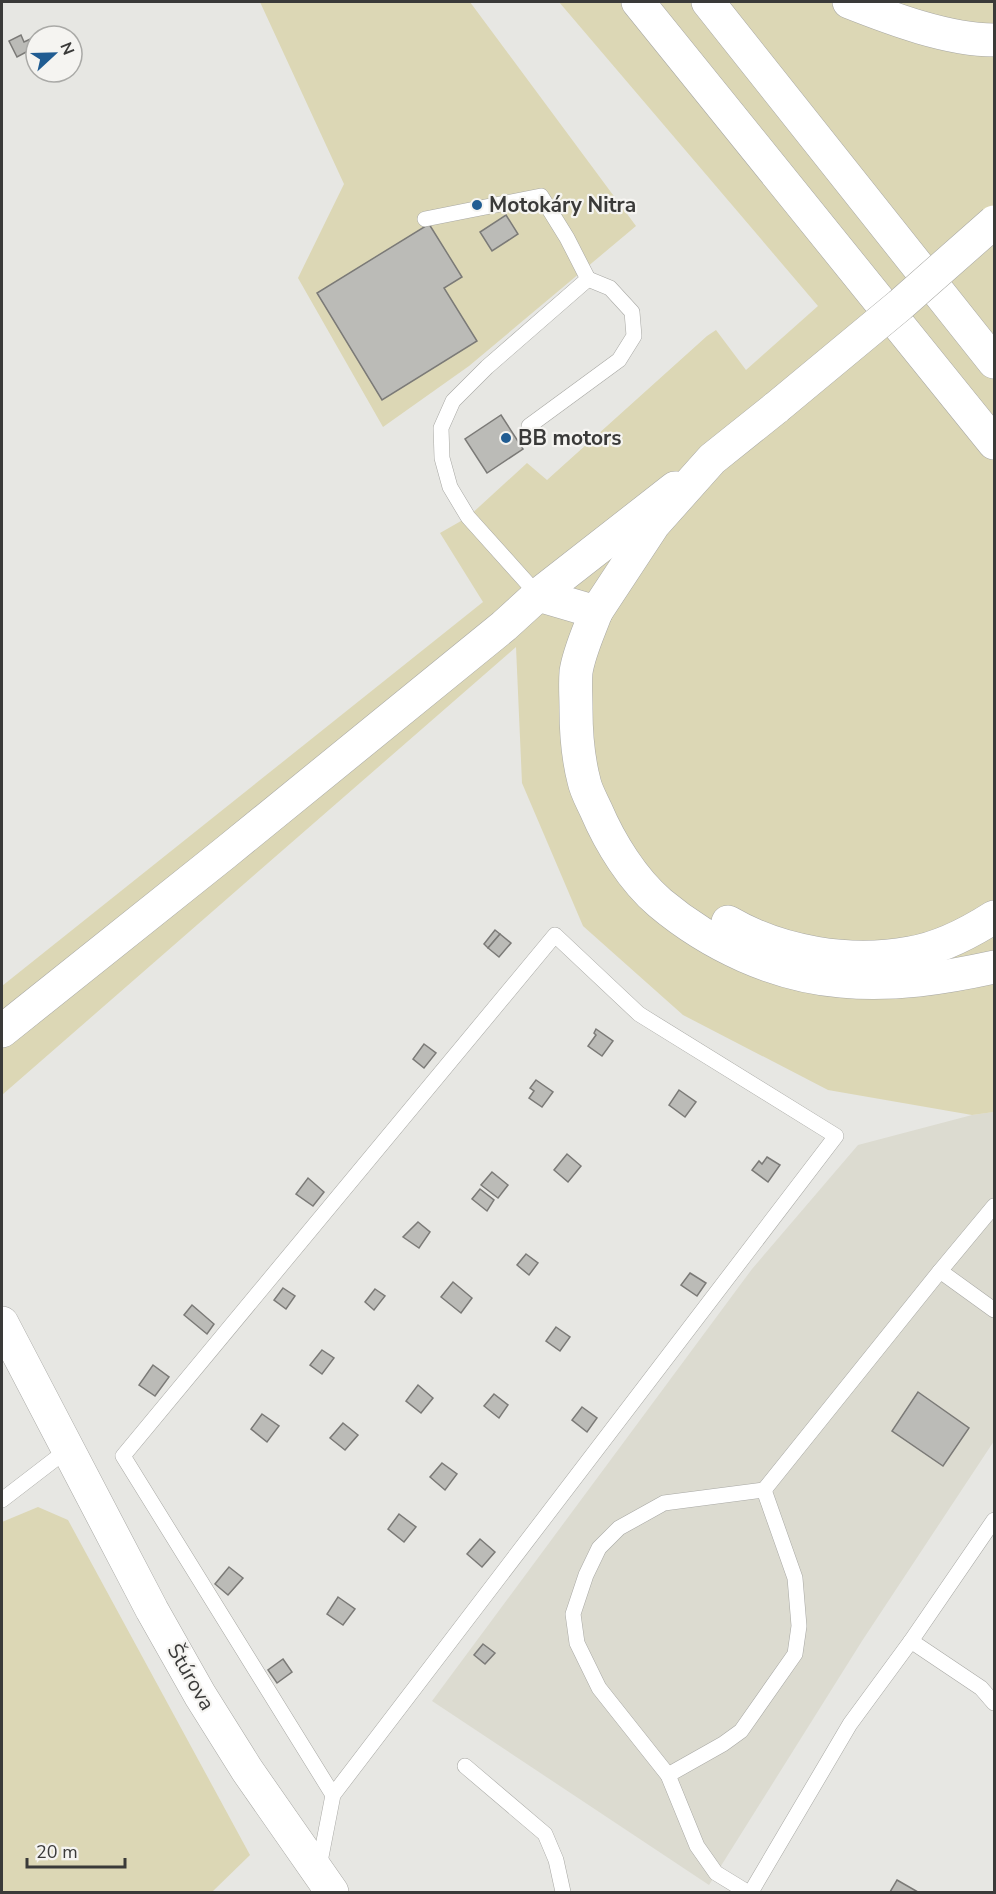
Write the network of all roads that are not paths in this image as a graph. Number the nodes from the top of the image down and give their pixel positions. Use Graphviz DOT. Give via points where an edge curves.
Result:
graph roads {
  1 [pos="638,2"];
  2 [pos="708,2"];
  3 [pos="849,2"];
  4 [pos="994,40"];
  5 [pos="425,219"];
  6 [pos="994,222"];
  7 [pos="588,279"];
  8 [pos="994,362"];
  9 [pos="529,426"];
  10 [pos="994,443"];
  11 [pos="712,459"];
  12 [pos="538,595"];
  13 [pos="596,612"];
  14 [pos="994,917"];
  15 [pos="994,967"];
  16 [pos="2,1031"];
  17 [pos="994,1206"];
  18 [pos="940,1270"];
  19 [pos="994,1310"];
  20 [pos="2,1323"];
  21 [pos="67,1450"];
  22 [pos="764,1490"];
  23 [pos="2,1500"];
  24 [pos="994,1520"];
  25 [pos="911,1641"];
  26 [pos="994,1703"];
  27 [pos="465,1766"];
  28 [pos="668,1775"];
  29 [pos="333,1795"];
  30 [pos="325,1883"];
  31 [pos="563,1893"];
  32 [pos="749,1893"];
  1 -- 10 [label="main road"];
  2 -- 8 [label="main road"];
  3 -- 4 [label="main road" via="936,32"];
  5 -- 7 [label="lane" via="541,196"];
  6 -- 11 [label="main road, bridge" via="900,305"];
  7 -- 9 [label="lane" via="610,288 632,312 634,336 619,360"];
  7 -- 12 [label="lane" via="453,401 441,428 442,458 450,487 468,517"];
  11 -- 12 [label="main road"];
  11 -- 13 [label="main road" via="654,524"];
  12 -- 13 [label="main road"];
  12 -- 16 [label="main road"];
  13 -- 14 [label="main road" via="597,730 603,774 621,817 670,883 745,932 794,950 843,957 912,953 968,933"];
  13 -- 15 [label="main road" via="576,672 576,730 584,783 603,828 626,865 658,902 731,950 813,978 864,983 909,981"];
  17 -- 18 [label="lane"];
  18 -- 19 [label="lane"];
  18 -- 22 [label="lane"];
  20 -- 21 [label="main road, Štúrova"];
  21 -- 23 [label="lane"];
  21 -- 30 [label="main road, Štúrova" via="200,1695"];
  22 -- 28 [label="lane" via="795,1578 799,1626 795,1654 741,1731"];
  22 -- 28 [label="lane" via="663,1503 619,1528 599,1548 586,1575 573,1614 577,1643 599,1688"];
  24 -- 25 [label="lane"];
  25 -- 26 [label="lane" via="981,1688"];
  25 -- 32 [label="lane" via="850,1724"];
  27 -- 31 [label="lane" via="545,1834"];
  28 -- 32 [label="lane" via="697,1846 716,1873"];
  29 -- 29 [label="lane" via="123,1456 555,935 639,1014 836,1136"];
  29 -- 30 [label="lane"];
}
